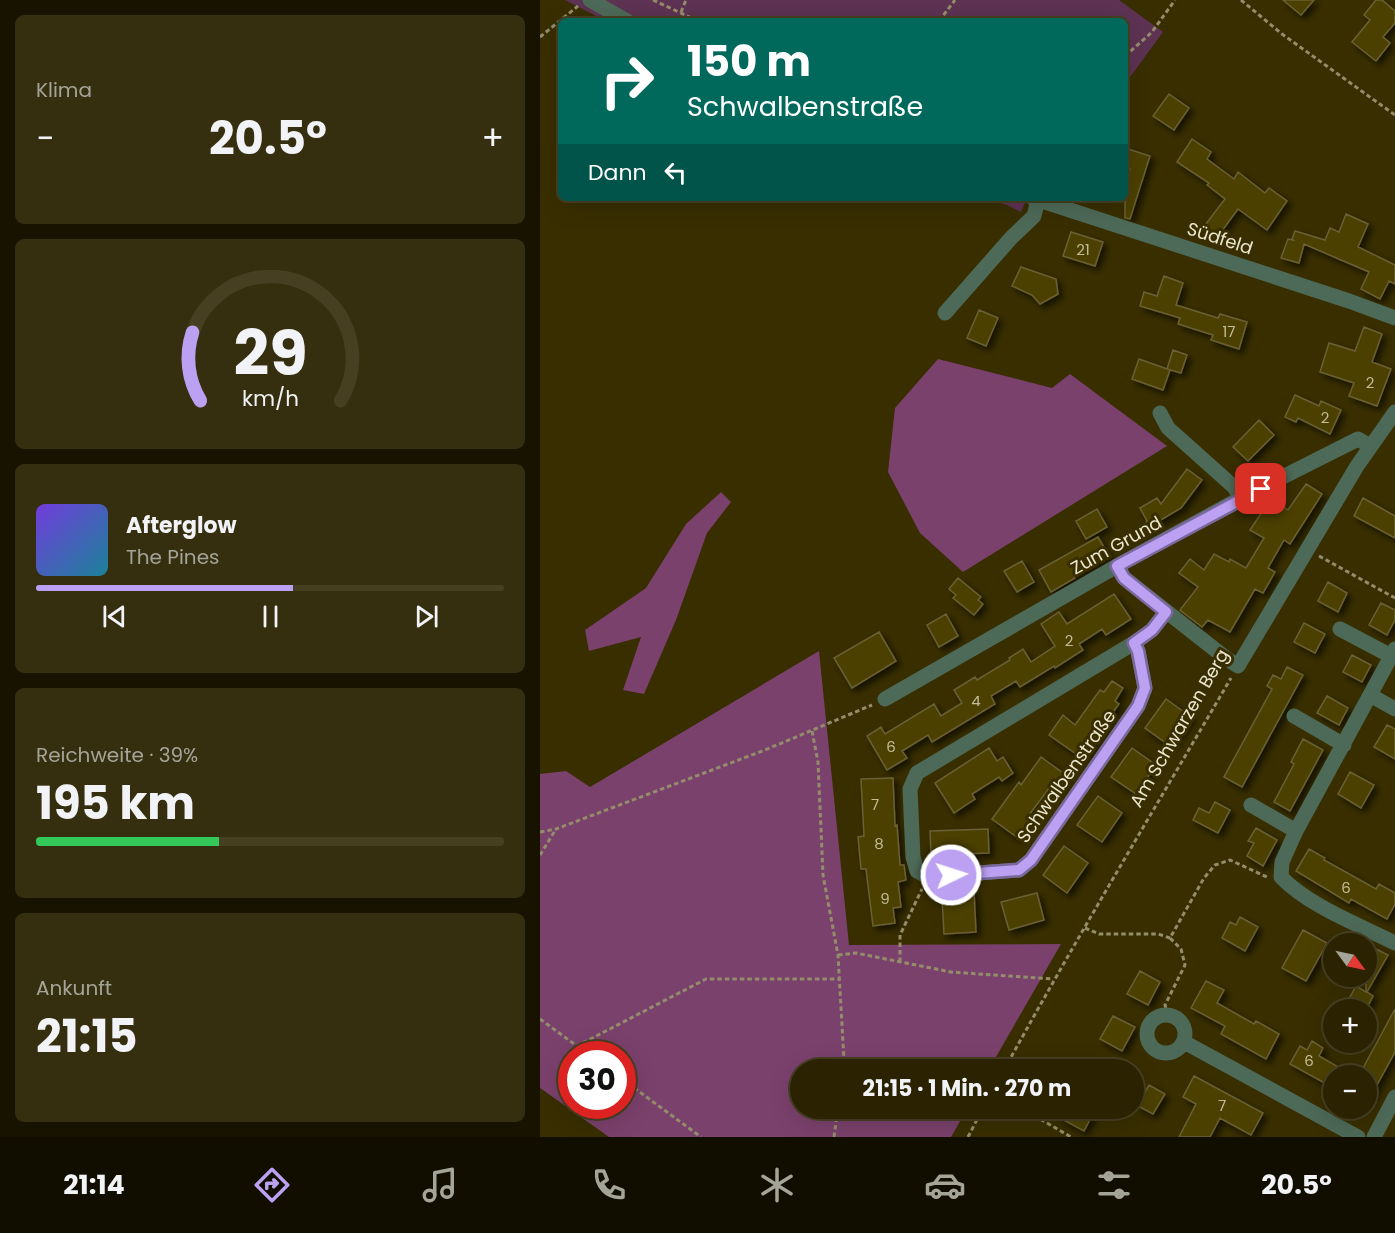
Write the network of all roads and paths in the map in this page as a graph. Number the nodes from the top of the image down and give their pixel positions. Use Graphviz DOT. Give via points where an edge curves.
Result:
graph roads {
  1 [pos="585,0"];
  2 [pos="590,0"];
  3 [pos="653,0"];
  4 [pos="686,0"];
  5 [pos="955,0"];
  6 [pos="1175,0"];
  7 [pos="1241,0"];
  8 [pos="681,12"];
  9 [pos="563,18"];
  10 [pos="622,18"];
  11 [pos="692,18"];
  12 [pos="941,18"];
  13 [pos="558,22"];
  14 [pos="540,37"];
  15 [pos="1128,53"];
  16 [pos="1395,115"];
  17 [pos="1035,201"];
  18 [pos="1041,201"];
  19 [pos="945,313"];
  20 [pos="1395,318"];
  21 [pos="1160,412"];
  22 [pos="1394,413"];
  23 [pos="1370,446"];
  24 [pos="1241,498"];
  25 [pos="1307,549"];
  26 [pos="1117,566"];
  27 [pos="1395,598"];
  28 [pos="1166,612"];
  29 [pos="1340,629"];
  30 [pos="1134,643"];
  31 [pos="1393,652"];
  32 [pos="1238,666"];
  33 [pos="1370,695"];
  34 [pos="885,699"];
  35 [pos="1395,709"];
  36 [pos="1294,716"];
  37 [pos="812,731"];
  38 [pos="1344,745"];
  39 [pos="1251,805"];
  40 [pos="556,829"];
  41 [pos="1296,831"];
  42 [pos="540,832"];
  43 [pos="540,855"];
  44 [pos="928,877"];
  45 [pos="1281,877"];
  46 [pos="1085,928"];
  47 [pos="1170,938"];
  48 [pos="1395,943"];
  49 [pos="838,955"];
  50 [pos="900,962"];
  51 [pos="840,979"];
  52 [pos="1053,980"];
  53 [pos="1168,1015"];
  54 [pos="540,1019"];
  55 [pos="570,1041"];
  56 [pos="587,1041"];
  57 [pos="1184,1042"];
  58 [pos="844,1059"];
  59 [pos="1010,1059"];
  60 [pos="636,1089"];
  61 [pos="1395,1097"];
  62 [pos="836,1119"];
  63 [pos="977,1119"];
  64 [pos="1040,1119"];
  65 [pos="701,1137"];
  66 [pos="834,1137"];
  67 [pos="968,1137"];
  68 [pos="1071,1137"];
  69 [pos="1358,1137"];
  70 [pos="1374,1137"];
  1 -- 9 [label="path"];
  2 -- 10 [label="street"];
  3 -- 8 [label="path"];
  4 -- 8 [label="path"];
  5 -- 12 [label="path"];
  6 -- 15 [label="path" via="1152,32"];
  7 -- 16 [label="path"];
  8 -- 11 [label="path"];
  13 -- 14 [label="path"];
  17 -- 19 [label="street" via="1034,216"];
  18 -- 20 [label="street, Südfeld"];
  21 -- 24 [label="street" via="1168,428 1234,487"];
  22 -- 23 [label="street, Am Schwarzen Berg"];
  23 -- 24 [label="street, Zum Grund" via="1358,439"];
  23 -- 25 [label="street, Am Schwarzen Berg"];
  24 -- 26 [label="street, Zum Grund"];
  25 -- 27 [label="path"];
  25 -- 32 [label="street, Am Schwarzen Berg"];
  26 -- 28 [label="street" via="1124,578"];
  26 -- 34 [label="street, Zum Grund"];
  28 -- 30 [label="street" via="1152,630"];
  28 -- 32 [label="street"];
  29 -- 31 [label="street"];
  30 -- 44 [label="street, Schwalbenstraße" via="1145,688 1138,706 1031,860 1019,870"];
  30 -- 44 [label="street" via="917,773 910,789 913,857 917,871"];
  31 -- 33 [label="street"];
  32 -- 46 [label="path, Am Schwarzen Berg"];
  33 -- 35 [label="street"];
  33 -- 38 [label="street"];
  34 -- 37 [label="path"];
  36 -- 38 [label="street"];
  37 -- 40 [label="path"];
  37 -- 49 [label="path" via="818,762 823,875"];
  38 -- 41 [label="street"];
  39 -- 41 [label="street"];
  40 -- 42 [label="path"];
  40 -- 43 [label="path"];
  41 -- 45 [label="street" via="1282,862"];
  44 -- 50 [label="path" via="900,935"];
  45 -- 47 [label="path" via="1268,878 1230,860 1215,865"];
  45 -- 48 [label="street" via="1321,906"];
  46 -- 47 [label="path" via="1099,933 1158,934"];
  46 -- 52 [label="path, Am Schwarzen Berg"];
  47 -- 53 [label="path" via="1181,949 1185,965 1166,1005"];
  49 -- 50 [label="path" via="856,953"];
  49 -- 51 [label="path"];
  50 -- 52 [label="path" via="951,972"];
  51 -- 56 [label="path" via="706,979"];
  51 -- 58 [label="path"];
  52 -- 59 [label="path, Am Schwarzen Berg"];
  53 -- 57 [label="street" via="1183,1024"];
  53 -- 57 [label="street" via="1151,1023 1147,1035 1152,1047 1169,1053"];
  54 -- 55 [label="path"];
  57 -- 69 [label="street"];
  60 -- 65 [label="path"];
  61 -- 70 [label="street"];
  62 -- 66 [label="path"];
  63 -- 67 [label="path"];
  64 -- 68 [label="path"];
}
